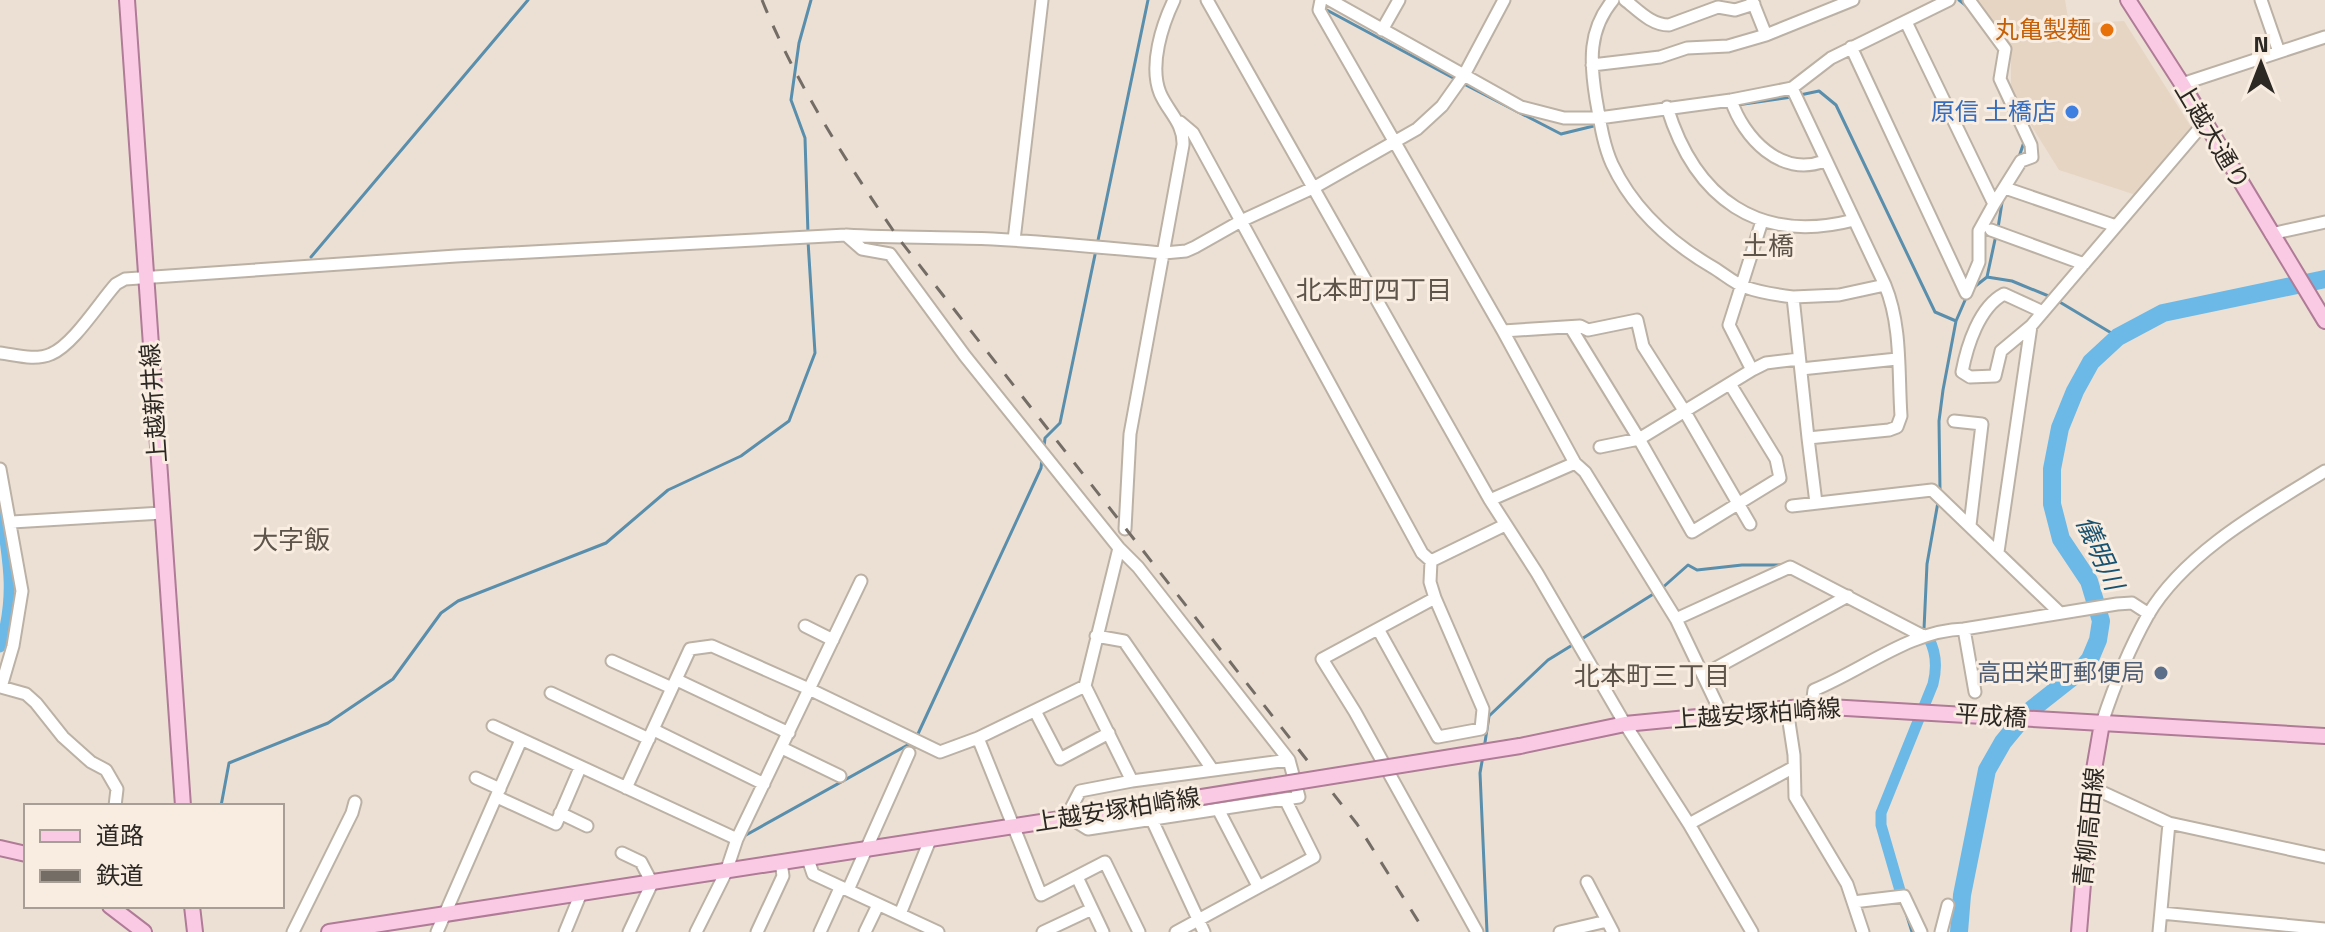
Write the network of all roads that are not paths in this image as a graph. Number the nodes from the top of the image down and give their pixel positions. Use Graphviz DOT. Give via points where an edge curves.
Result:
graph roads {
  1 [pos="127,0"];
  2 [pos="1042,0"];
  3 [pos="1174,0"];
  4 [pos="1207,0"];
  5 [pos="1321,0"];
  6 [pos="1330,0"];
  7 [pos="1399,0"];
  8 [pos="1504,0"];
  9 [pos="1613,0"];
  10 [pos="1625,0"];
  11 [pos="1853,0"];
  12 [pos="1949,0"];
  13 [pos="1969,0"];
  14 [pos="2128,0"];
  15 [pos="2261,0"];
  16 [pos="1753,2"];
  17 [pos="1906,22"];
  18 [pos="1382,30"];
  19 [pos="1766,35"];
  20 [pos="2325,37"];
  21 [pos="1851,47"];
  22 [pos="2279,52"];
  23 [pos="1592,65"];
  24 [pos="1464,75"];
  25 [pos="2182,84"];
  26 [pos="1792,88"];
  27 [pos="1731,100"];
  28 [pos="1667,107"];
  29 [pos="1599,118"];
  30 [pos="1177,121"];
  31 [pos="2204,123"];
  32 [pos="1395,142"];
  33 [pos="1824,161"];
  34 [pos="1315,187"];
  35 [pos="2005,188"];
  36 [pos="1994,204"];
  37 [pos="1854,220"];
  38 [pos="1241,221"];
  39 [pos="1762,221"];
  40 [pos="2325,222"];
  41 [pos="2116,226"];
  42 [pos="1991,230"];
  43 [pos="2271,234"];
  44 [pos="846,235"];
  45 [pos="1014,240"];
  46 [pos="1164,253"];
  47 [pos="2084,264"];
  48 [pos="146,278"];
  49 [pos="1885,285"];
  50 [pos="1742,286"];
  51 [pos="1793,297"];
  52 [pos="2043,312"];
  53 [pos="2325,321"];
  54 [pos="2031,326"];
  55 [pos="1571,328"];
  56 [pos="1503,331"];
  57 [pos="0,353"];
  58 [pos="1897,359"];
  59 [pos="1800,364"];
  60 [pos="1752,370"];
  61 [pos="1730,384"];
  62 [pos="1685,412"];
  63 [pos="1954,421"];
  64 [pos="1808,438"];
  65 [pos="1639,439"];
  66 [pos="1600,447"];
  67 [pos="1575,463"];
  68 [pos="0,469"];
  69 [pos="2325,471"];
  70 [pos="1490,500"];
  71 [pos="1816,503"];
  72 [pos="1736,505"];
  73 [pos="1792,506"];
  74 [pos="162,513"];
  75 [pos="12,522"];
  76 [pos="1750,524"];
  77 [pos="1505,525"];
  78 [pos="1970,525"];
  79 [pos="1125,529"];
  80 [pos="1119,548"];
  81 [pos="1998,552"];
  82 [pos="1431,561"];
  83 [pos="861,581"];
  84 [pos="1848,596"];
  85 [pos="1435,598"];
  86 [pos="2060,613"];
  87 [pos="2149,614"];
  88 [pos="1676,619"];
  89 [pos="805,626"];
  90 [pos="1378,629"];
  91 [pos="1964,629"];
  92 [pos="1096,636"];
  93 [pos="1923,636"];
  94 [pos="833,640"];
  95 [pos="612,661"];
  96 [pos="1703,675"];
  97 [pos="674,684"];
  98 [pos="1085,686"];
  99 [pos="809,689"];
  100 [pos="1975,692"];
  101 [pos="551,693"];
  102 [pos="1812,706"];
  103 [pos="1787,709"];
  104 [pos="1906,710"];
  105 [pos="1035,711"];
  106 [pos="1721,713"];
  107 [pos="2102,723"];
  108 [pos="1625,724"];
  109 [pos="493,726"];
  110 [pos="789,733"];
  111 [pos="1109,733"];
  112 [pos="651,735"];
  113 [pos="2325,736"];
  114 [pos="978,738"];
  115 [pos="521,740"];
  116 [pos="782,748"];
  117 [pos="909,753"];
  118 [pos="1289,760"];
  119 [pos="1794,767"];
  120 [pos="580,768"];
  121 [pos="1212,769"];
  122 [pos="840,776"];
  123 [pos="476,778"];
  124 [pos="1132,781"];
  125 [pos="764,784"];
  126 [pos="2091,787"];
  127 [pos="626,788"];
  128 [pos="499,793"];
  129 [pos="1285,799"];
  130 [pos="355,802"];
  131 [pos="115,804"];
  132 [pos="183,804"];
  133 [pos="1219,811"];
  134 [pos="560,813"];
  135 [pos="1067,816"];
  136 [pos="1152,820"];
  137 [pos="2169,823"];
  138 [pos="1689,824"];
  139 [pos="587,826"];
  140 [pos="1014,827"];
  141 [pos="737,839"];
  142 [pos="930,840"];
  143 [pos="0,848"];
  144 [pos="868,848"];
  145 [pos="622,853"];
  146 [pos="24,854"];
  147 [pos="2325,857"];
  148 [pos="808,859"];
  149 [pos="781,862"];
  150 [pos="726,872"];
  151 [pos="1077,877"];
  152 [pos="1587,882"];
  153 [pos="652,883"];
  154 [pos="1258,886"];
  155 [pos="844,889"];
  156 [pos="581,893"];
  157 [pos="1853,902"];
  158 [pos="878,905"];
  159 [pos="1948,905"];
  160 [pos="192,908"];
  161 [pos="1092,909"];
  162 [pos="123,912"];
  163 [pos="2161,913"];
  164 [pos="900,914"];
  165 [pos="445,916"];
  166 [pos="1610,926"];
  167 [pos="1202,927"];
  168 [pos="2325,929"];
  169 [pos="141,932"];
  170 [pos="195,932"];
  171 [pos="293,932"];
  172 [pos="329,932"];
  173 [pos="437,932"];
  174 [pos="565,932"];
  175 [pos="629,932"];
  176 [pos="696,932"];
  177 [pos="757,932"];
  178 [pos="820,932"];
  179 [pos="865,932"];
  180 [pos="938,932"];
  181 [pos="1043,932"];
  182 [pos="1103,932"];
  183 [pos="1139,932"];
  184 [pos="1176,932"];
  185 [pos="1477,932"];
  186 [pos="1560,932"];
  187 [pos="1752,932"];
  188 [pos="1863,932"];
  189 [pos="1921,932"];
  190 [pos="1941,932"];
  191 [pos="2079,932"];
  192 [pos="2159,932"];
  1 -- 48 [label="main road, 上越新井線"];
  2 -- 45 [label="street"];
  3 -- 30 [label="street" via="1164,19 1156,70 1160,91"];
  4 -- 34 [label="street"];
  5 -- 32 [label="street" via="1319,10"];
  6 -- 18 [label="street"];
  7 -- 18 [label="street"];
  8 -- 24 [label="street"];
  9 -- 23 [label="street" via="1594,36"];
  10 -- 16 [label="street" via="1661,25"];
  11 -- 19 [label="street"];
  12 -- 17 [label="street"];
  13 -- 35 [label="street" via="2005,49 2000,79 2031,145 2032,157 2021,161"];
  14 -- 25 [label="main road, 上越大通り"];
  15 -- 22 [label="street"];
  16 -- 19 [label="street"];
  17 -- 21 [label="street"];
  17 -- 36 [label="street"];
  18 -- 24 [label="street"];
  19 -- 23 [label="street" via="1728,46"];
  20 -- 22 [label="street"];
  21 -- 26 [label="street"];
  21 -- 36 [label="street" via="1966,293 1979,262 1979,231"];
  22 -- 25 [label="street"];
  23 -- 29 [label="street"];
  24 -- 29 [label="street" via="1534,112"];
  24 -- 32 [label="street" via="1442,106"];
  25 -- 31 [label="main road, 上越大通り"];
  26 -- 27 [label="street"];
  26 -- 33 [label="street"];
  27 -- 28 [label="street"];
  27 -- 33 [label="street" via="1743,128 1761,148 1784,160"];
  28 -- 29 [label="street"];
  28 -- 39 [label="street" via="1680,144 1702,179 1732,205"];
  29 -- 50 [label="street" via="1613,166 1647,216 1675,244"];
  30 -- 38 [label="street" via="1193,133"];
  30 -- 46 [label="street" via="1183,145"];
  31 -- 41 [label="street"];
  31 -- 43 [label="main road, 上越大通り"];
  32 -- 34 [label="street"];
  32 -- 56 [label="street"];
  33 -- 37 [label="street"];
  34 -- 38 [label="street"];
  34 -- 70 [label="street"];
  35 -- 36 [label="street"];
  35 -- 41 [label="street"];
  37 -- 39 [label="street" via="1803,228"];
  37 -- 49 [label="street"];
  38 -- 46 [label="street" via="1186,251"];
  38 -- 82 [label="street"];
  39 -- 50 [label="street"];
  40 -- 43 [label="street"];
  41 -- 47 [label="street"];
  42 -- 47 [label="street"];
  43 -- 53 [label="main road, 上越大通り"];
  44 -- 45 [label="street"];
  44 -- 48 [label="street"];
  44 -- 80 [label="street" via="862,249 890,254"];
  45 -- 46 [label="street"];
  46 -- 79 [label="street" via="1130,434"];
  47 -- 52 [label="street"];
  48 -- 57 [label="street" via="116,284 50,355"];
  48 -- 74 [label="main road, 上越新井線"];
  49 -- 51 [label="street"];
  49 -- 58 [label="street" via="1895,320"];
  50 -- 51 [label="street"];
  50 -- 60 [label="street" via="1729,325"];
  51 -- 59 [label="street"];
  52 -- 54 [label="street"];
  52 -- 54 [label="street" via="2004,294 1995,299 1969,341 1962,372 1970,377 1995,376 2001,351"];
  54 -- 81 [label="street"];
  55 -- 56 [label="street"];
  55 -- 62 [label="street" via="1588,330 1637,320 1643,346"];
  55 -- 65 [label="street"];
  56 -- 67 [label="street"];
  58 -- 59 [label="street"];
  58 -- 64 [label="street" via="1897,427"];
  59 -- 60 [label="street" via="1766,363"];
  59 -- 64 [label="street"];
  60 -- 61 [label="street"];
  61 -- 62 [label="street"];
  61 -- 72 [label="street" via="1776,459 1780,478"];
  62 -- 65 [label="street"];
  62 -- 72 [label="street"];
  63 -- 78 [label="street" via="1982,424"];
  64 -- 71 [label="street"];
  65 -- 66 [label="street"];
  65 -- 72 [label="street" via="1692,532"];
  67 -- 70 [label="street"];
  67 -- 88 [label="street"];
  68 -- 75 [label="street"];
  69 -- 87 [label="street" via="2230,531 2185,571"];
  70 -- 77 [label="street"];
  71 -- 73 [label="street"];
  71 -- 78 [label="street" via="1932,490"];
  72 -- 76 [label="street"];
  74 -- 75 [label="street"];
  74 -- 132 [label="main road, 上越新井線"];
  75 -- 131 [label="street" via="22,591 1,687 26,694 63,737 106,770 117,789"];
  77 -- 82 [label="street"];
  77 -- 108 [label="street"];
  78 -- 81 [label="street"];
  80 -- 92 [label="street"];
  80 -- 118 [label="street"];
  81 -- 86 [label="street"];
  82 -- 85 [label="street"];
  83 -- 94 [label="street"];
  84 -- 88 [label="street" via="1790,567"];
  84 -- 93 [label="street"];
  84 -- 96 [label="street"];
  85 -- 90 [label="street"];
  85 -- 90 [label="street" via="1483,709 1481,729 1438,737"];
  86 -- 87 [label="street" via="2132,603"];
  86 -- 91 [label="street"];
  87 -- 107 [label="street"];
  88 -- 96 [label="street"];
  89 -- 94 [label="street"];
  90 -- 185 [label="street" via="1322,659"];
  91 -- 93 [label="street"];
  91 -- 100 [label="street"];
  92 -- 98 [label="street"];
  92 -- 121 [label="street" via="1124,641"];
  93 -- 102 [label="street" via="1814,690"];
  94 -- 99 [label="street"];
  95 -- 97 [label="street"];
  96 -- 106 [label="street"];
  97 -- 99 [label="street" via="690,649 712,646"];
  97 -- 110 [label="street"];
  97 -- 112 [label="street"];
  98 -- 105 [label="street"];
  98 -- 111 [label="street"];
  99 -- 110 [label="street"];
  99 -- 114 [label="street" via="940,752"];
  101 -- 112 [label="street"];
  102 -- 103 [label="main road, 上越安塚柏崎線"];
  102 -- 104 [label="main road, 上越安塚柏崎線"];
  103 -- 106 [label="main road, 上越安塚柏崎線"];
  103 -- 119 [label="street"];
  104 -- 107 [label="main road, 平成橋"];
  105 -- 111 [label="street" via="1060,759"];
  105 -- 114 [label="street"];
  106 -- 108 [label="main road, 上越安塚柏崎線"];
  107 -- 113 [label="main road"];
  107 -- 126 [label="main road, 青柳高田線"];
  108 -- 135 [label="main road, 上越安塚柏崎線, bridge" via="1520,746"];
  108 -- 138 [label="street"];
  109 -- 115 [label="street"];
  110 -- 116 [label="street"];
  111 -- 124 [label="street"];
  112 -- 125 [label="street"];
  112 -- 127 [label="street"];
  114 -- 140 [label="street"];
  115 -- 120 [label="street"];
  115 -- 128 [label="street"];
  116 -- 122 [label="street"];
  116 -- 125 [label="street"];
  117 -- 144 [label="street"];
  118 -- 121 [label="street"];
  118 -- 129 [label="street" via="1299,797"];
  119 -- 138 [label="street"];
  119 -- 157 [label="street" via="1795,797"];
  120 -- 127 [label="street"];
  120 -- 134 [label="street"];
  121 -- 124 [label="street"];
  123 -- 128 [label="street"];
  124 -- 135 [label="street" via="1080,791"];
  125 -- 141 [label="street"];
  126 -- 137 [label="street"];
  126 -- 191 [label="main road, 青柳高田線"];
  127 -- 141 [label="street"];
  128 -- 134 [label="street" via="556,824"];
  128 -- 165 [label="street"];
  129 -- 133 [label="street"];
  129 -- 154 [label="street" via="1314,857"];
  130 -- 171 [label="street"];
  133 -- 136 [label="street"];
  133 -- 154 [label="street"];
  134 -- 139 [label="street"];
  135 -- 136 [label="street" via="1088,829"];
  135 -- 140 [label="main road, 上越安塚柏崎線"];
  136 -- 167 [label="street"];
  137 -- 147 [label="street"];
  137 -- 163 [label="street"];
  138 -- 187 [label="street"];
  140 -- 142 [label="main road, 上越安塚柏崎線"];
  140 -- 151 [label="street" via="1041,895"];
  141 -- 150 [label="street"];
  142 -- 144 [label="main road, 上越安塚柏崎線"];
  142 -- 164 [label="street"];
  143 -- 146 [label="main road"];
  144 -- 148 [label="main road, 上越安塚柏崎線"];
  144 -- 155 [label="street"];
  145 -- 153 [label="street" via="641,862"];
  148 -- 149 [label="main road, 上越安塚柏崎線"];
  148 -- 155 [label="street" via="813,874"];
  149 -- 150 [label="main road, 上越安塚柏崎線"];
  149 -- 177 [label="street" via="783,876"];
  150 -- 153 [label="main road, 上越安塚柏崎線"];
  150 -- 176 [label="street"];
  151 -- 161 [label="street"];
  151 -- 183 [label="street" via="1105,862"];
  152 -- 166 [label="street"];
  153 -- 156 [label="main road, 上越安塚柏崎線"];
  153 -- 175 [label="street"];
  154 -- 167 [label="street"];
  155 -- 158 [label="street"];
  155 -- 178 [label="street"];
  156 -- 165 [label="main road, 上越安塚柏崎線"];
  156 -- 174 [label="street"];
  157 -- 188 [label="street"];
  157 -- 189 [label="street" via="1904,896"];
  158 -- 164 [label="street"];
  158 -- 179 [label="street"];
  159 -- 190 [label="street"];
  160 -- 170 [label="main road"];
  161 -- 181 [label="street"];
  161 -- 182 [label="street"];
  162 -- 169 [label="main road"];
  163 -- 168 [label="street"];
  163 -- 192 [label="street"];
  164 -- 180 [label="street"];
  165 -- 172 [label="main road, 上越安塚柏崎線"];
  165 -- 173 [label="street"];
  166 -- 186 [label="street"];
  167 -- 184 [label="street"];
}
